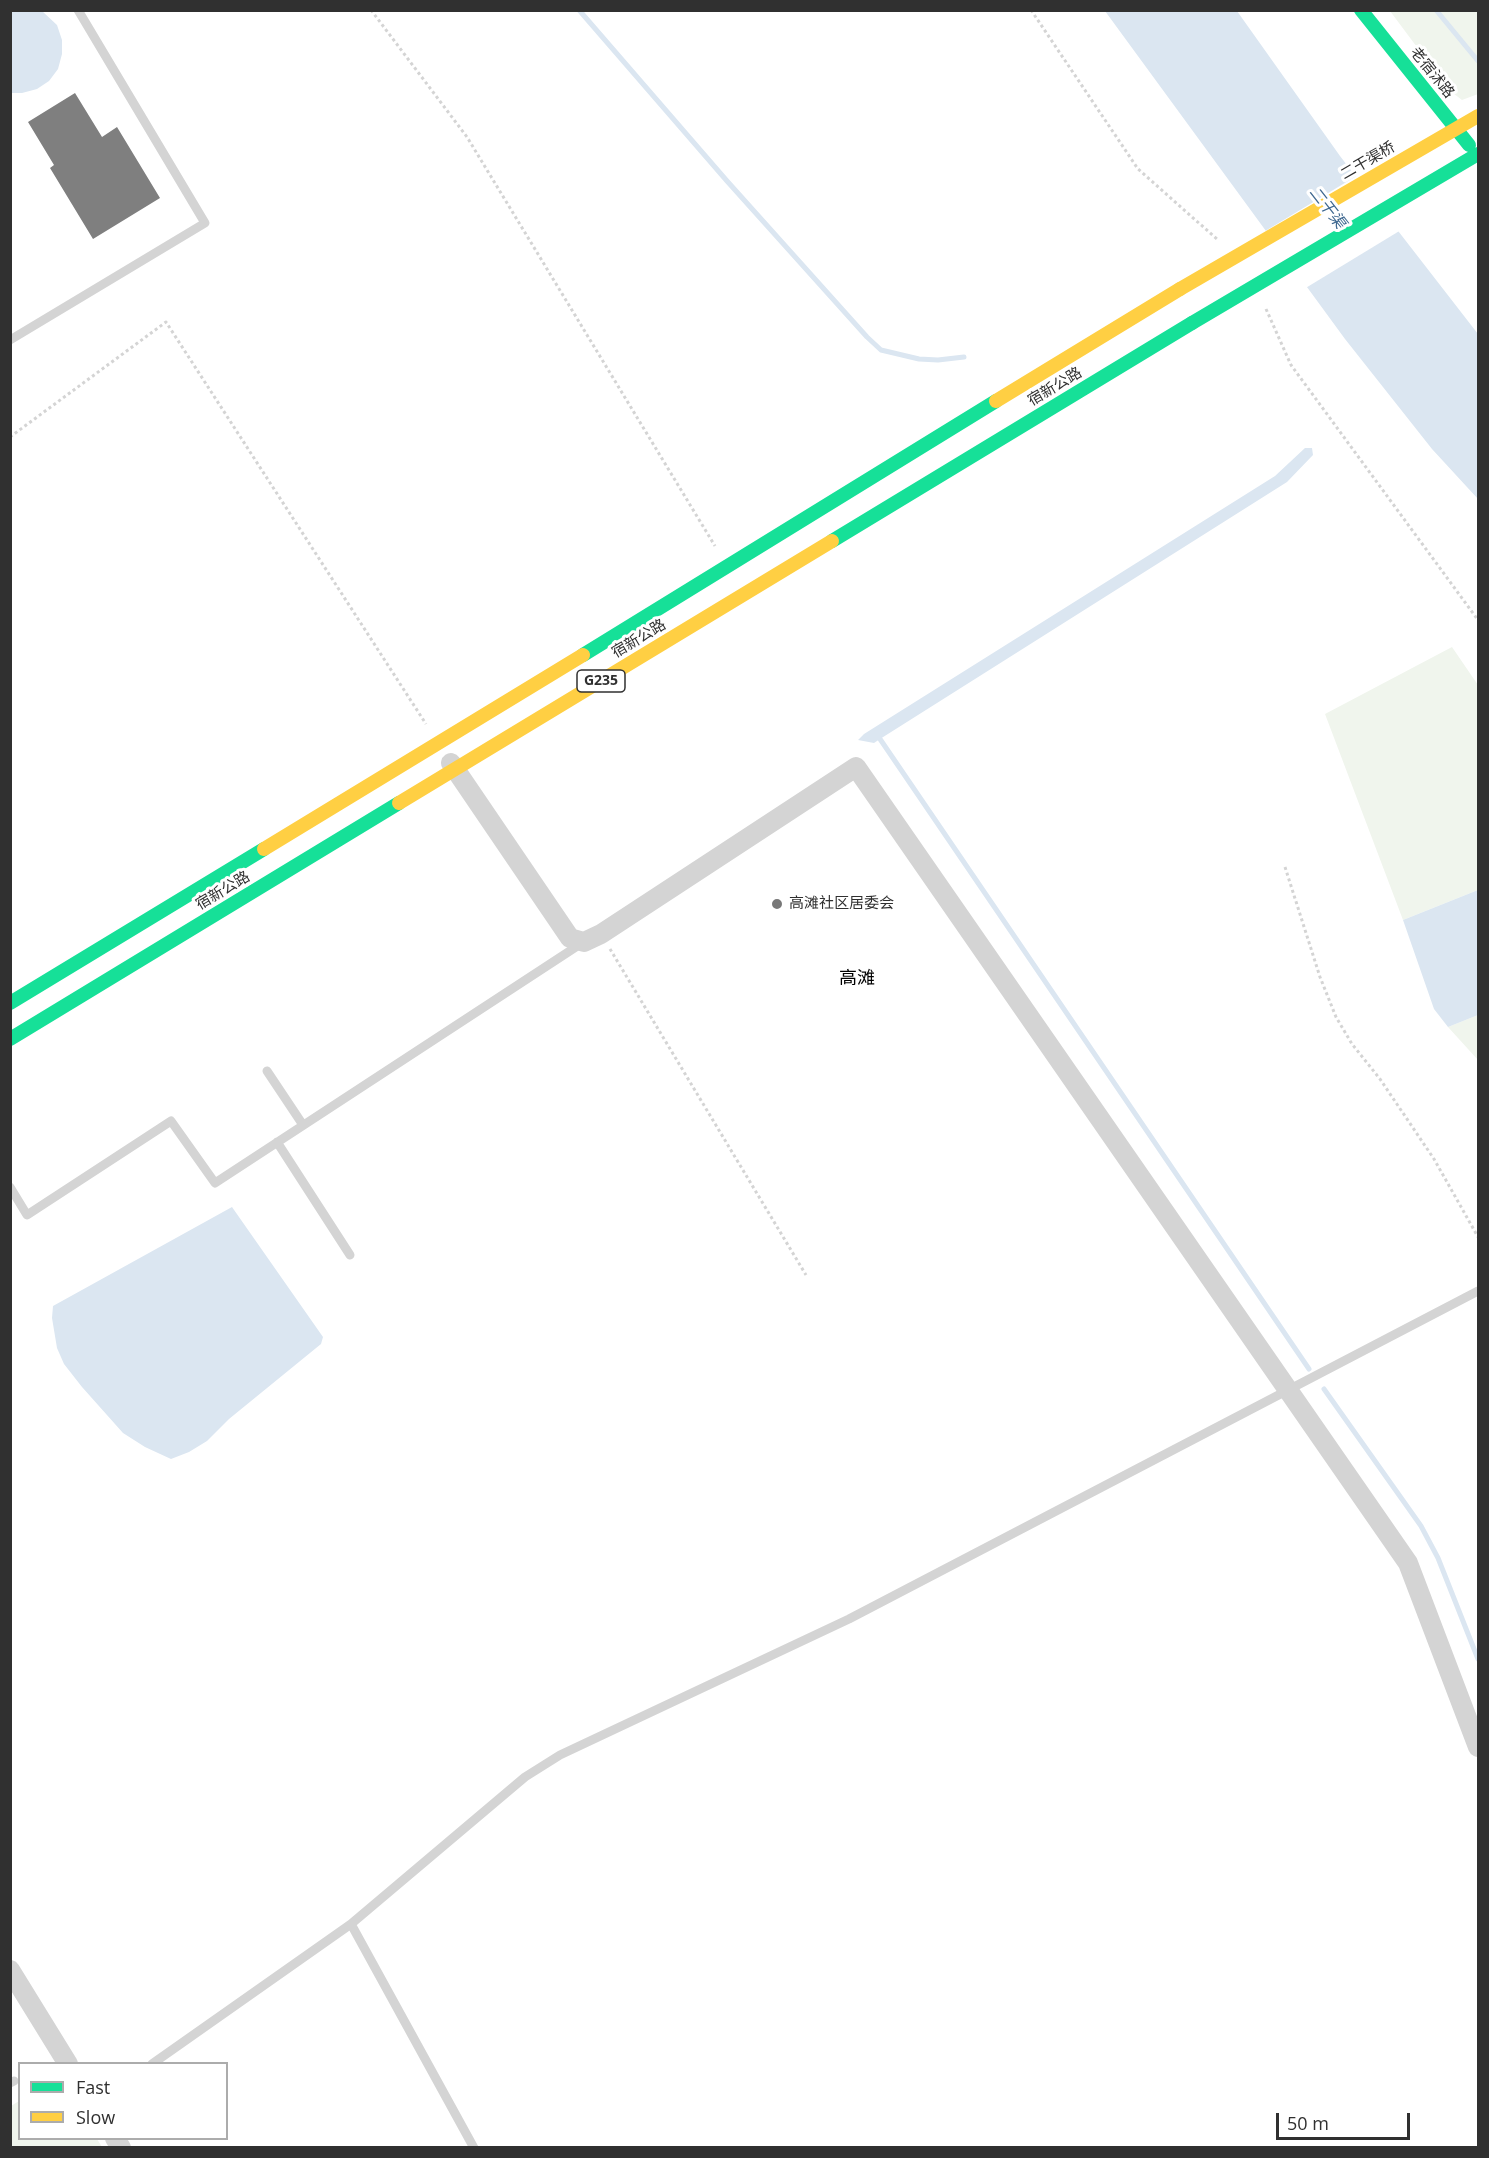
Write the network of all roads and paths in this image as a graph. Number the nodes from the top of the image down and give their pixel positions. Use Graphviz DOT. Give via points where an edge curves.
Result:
graph roads {
  1 [pos="78,10"];
  2 [pos="370,10"];
  3 [pos="1360,10"];
  4 [pos="1479,116"];
  5 [pos="1479,155"];
  6 [pos="1180,289"];
  7 [pos="10,340"];
  8 [pos="10,437"];
  9 [pos="728,566"];
  10 [pos="439,743"];
  11 [pos="455,770"];
  12 [pos="1285,867"];
  13 [pos="593,938"];
  14 [pos="10,1002"];
  15 [pos="10,1039"];
  16 [pos="267,1071"];
  17 [pos="303,1125"];
  18 [pos="277,1142"];
  19 [pos="10,1187"];
  20 [pos="1479,1236"];
  21 [pos="350,1255"];
  22 [pos="806,1275"];
  23 [pos="1479,1291"];
  24 [pos="1289,1391"];
  25 [pos="1479,1747"];
  26 [pos="351,1924"];
  27 [pos="10,1970"];
  28 [pos="67,2062"];
  29 [pos="155,2062"];
  30 [pos="474,2148"];
  1 -- 7 [label="lane" via="205,223"];
  2 -- 9 [label="path" via="467,137"];
  3 -- 5 [label="main road, 老宿沭路"];
  4 -- 6 [label="main road, 二干渠桥 / G235, bridge"];
  5 -- 11 [label="main road, 宿新公路 / G235, bridge" via="1192,323"];
  6 -- 9 [label="main road, 宿新公路 / G235"];
  8 -- 10 [label="path" via="166,322"];
  9 -- 10 [label="main road, 宿新公路 / G235"];
  10 -- 11 [label="street"];
  10 -- 14 [label="main road, 宿新公路 / G235"];
  11 -- 13 [label="street" via="570,938"];
  11 -- 15 [label="main road, 宿新公路 / G235"];
  12 -- 20 [label="path" via="1336,1017 1434,1159"];
  13 -- 17 [label="lane"];
  13 -- 22 [label="path"];
  13 -- 24 [label="street" via="856,767"];
  16 -- 17 [label="lane"];
  17 -- 18 [label="lane"];
  18 -- 19 [label="lane" via="215,1183 171,1121 27,1215"];
  18 -- 21 [label="lane"];
  23 -- 24 [label="lane"];
  24 -- 25 [label="street" via="1408,1563"];
  24 -- 26 [label="lane" via="849,1619 560,1755 525,1777"];
  26 -- 29 [label="lane"];
  26 -- 30 [label="lane"];
  27 -- 28 [label="street"];
}
